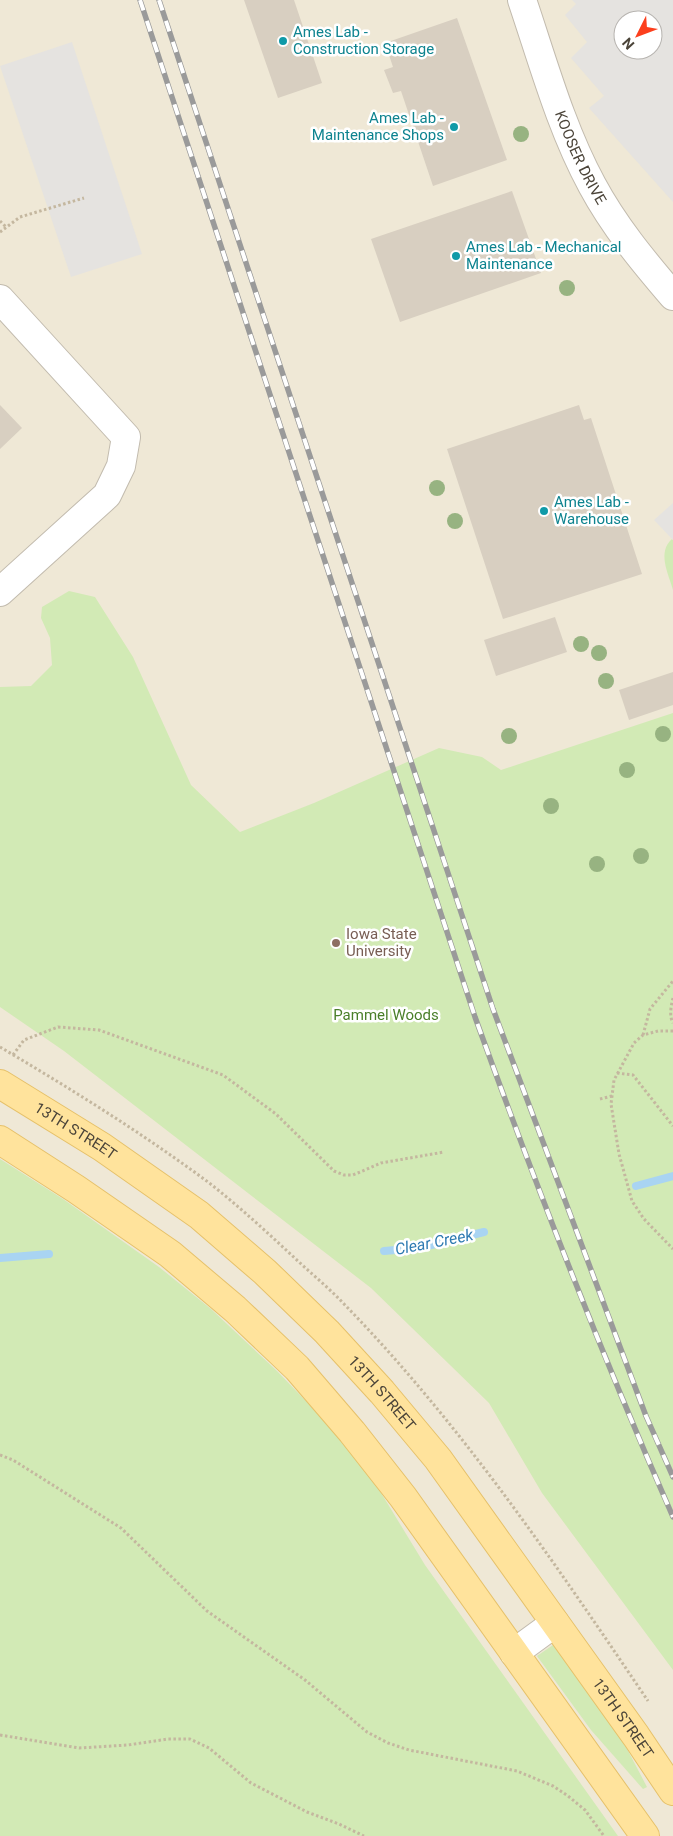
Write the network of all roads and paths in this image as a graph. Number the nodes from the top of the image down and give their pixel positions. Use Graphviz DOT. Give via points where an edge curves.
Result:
graph roads {
  1 [pos="522,0"];
  2 [pos="84,198"];
  3 [pos="0,221"];
  4 [pos="6,227"];
  5 [pos="0,232"];
  6 [pos="673,296"];
  7 [pos="0,299"];
  8 [pos="0,592"];
  9 [pos="673,981"];
  10 [pos="673,998"];
  11 [pos="673,1024"];
  12 [pos="673,1031"];
  13 [pos="643,1035"];
  14 [pos="14,1055"];
  15 [pos="617,1073"];
  16 [pos="0,1084"];
  17 [pos="612,1096"];
  18 [pos="600,1098"];
  19 [pos="673,1126"];
  20 [pos="0,1140"];
  21 [pos="444,1152"];
  22 [pos="673,1249"];
  23 [pos="0,1455"];
  24 [pos="555,1623"];
  25 [pos="514,1653"];
  26 [pos="0,1736"];
  27 [pos="673,1792"];
  28 [pos="364,1836"];
  29 [pos="604,1836"];
  30 [pos="645,1836"];
  1 -- 6 [label="street, KOOSER DRIVE" via="574,149 592,186 616,226"];
  2 -- 4 [label="path" via="20,217"];
  3 -- 4 [label="path"];
  4 -- 5 [label="path"];
  7 -- 8 [label="street" via="126,436 121,466 107,495"];
  9 -- 13 [label="path" via="650,1009"];
  10 -- 11 [label="path" via="670,1007"];
  12 -- 13 [label="path"];
  13 -- 15 [label="path" via="634,1043"];
  14 -- 21 [label="path" via="24,1040 58,1027 99,1030 223,1075 276,1114 334,1171 344,1175 353,1175 381,1163"];
  15 -- 17 [label="path"];
  15 -- 19 [label="path" via="633,1076"];
  16 -- 24 [label="main road, 13TH STREET" via="102,1147 191,1210 265,1272 327,1332 438,1459"];
  17 -- 18 [label="path"];
  17 -- 22 [label="path" via="619,1154 632,1201 644,1219"];
  20 -- 25 [label="main road" via="170,1254 235,1308 297,1368 403,1497"];
  23 -- 29 [label="path" via="121,1528 207,1611 305,1680 367,1732 409,1750 517,1771 552,1786 585,1810"];
  24 -- 25 [label="street"];
  24 -- 27 [label="main road, 13TH STREET"];
  25 -- 30 [label="main road"];
  26 -- 28 [label="path" via="80,1748 190,1739 209,1748 251,1783"];
}
